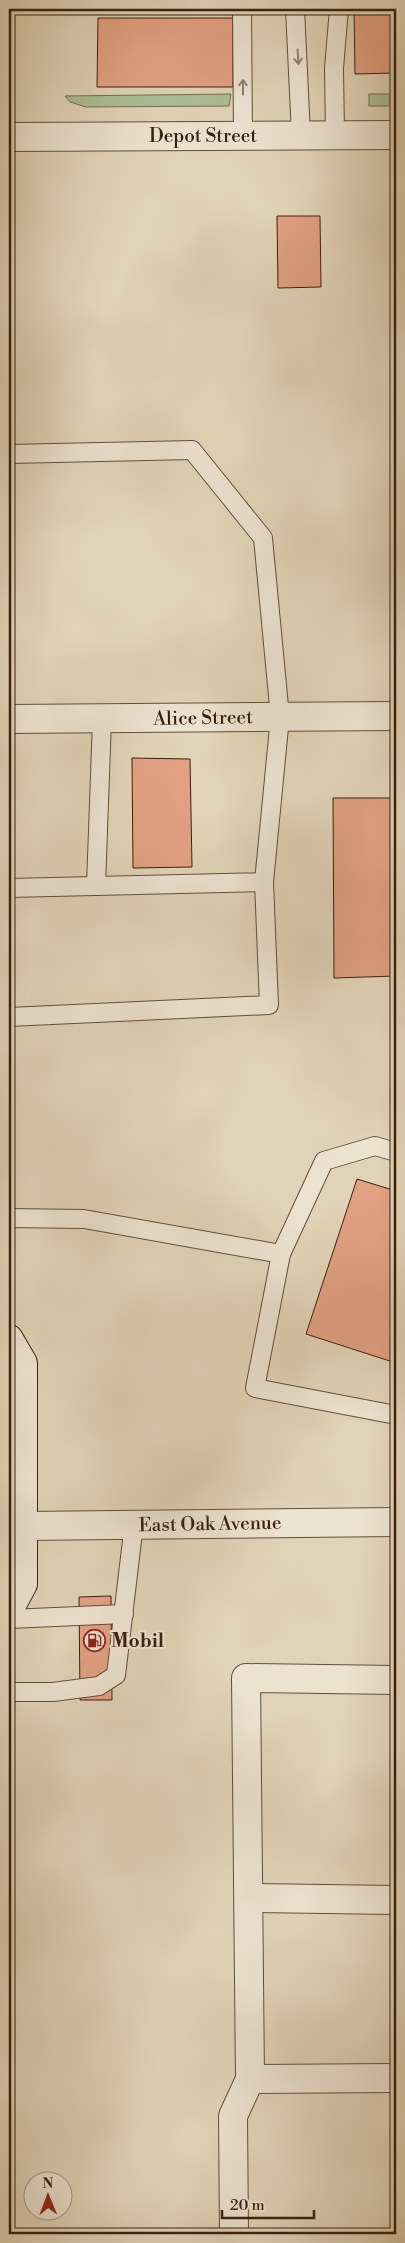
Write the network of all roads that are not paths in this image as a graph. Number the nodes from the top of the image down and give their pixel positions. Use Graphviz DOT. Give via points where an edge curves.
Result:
graph roads {
  1 [pos="242,9"];
  2 [pos="296,9"];
  3 [pos="339,9"];
  4 [pos="301,135"];
  5 [pos="335,135"];
  6 [pos="396,135"];
  7 [pos="243,136"];
  8 [pos="9,138"];
  9 [pos="9,454"];
  10 [pos="396,716"];
  11 [pos="280,717"];
  12 [pos="102,719"];
  13 [pos="9,720"];
  14 [pos="264,882"];
  15 [pos="96,886"];
  16 [pos="9,888"];
  17 [pos="9,1017"];
  18 [pos="396,1152"];
  19 [pos="9,1218"];
  20 [pos="281,1254"];
  21 [pos="9,1339"];
  22 [pos="396,1415"];
  23 [pos="396,1522"];
  24 [pos="134,1524"];
  25 [pos="23,1526"];
  26 [pos="9,1610"];
  27 [pos="124,1614"];
  28 [pos="9,1619"];
  29 [pos="396,1680"];
  30 [pos="9,1692"];
  31 [pos="248,1898"];
  32 [pos="396,1900"];
  33 [pos="396,2078"];
  34 [pos="250,2079"];
  35 [pos="234,2234"];
  7 -- 1 [label="lane, one-way"];
  2 -- 4 [label="lane, one-way"];
  3 -- 5 [label="lane" via="334,68"];
  4 -- 5 [label="street, Depot Street"];
  4 -- 7 [label="street, Depot Street"];
  5 -- 6 [label="street, Depot Street"];
  7 -- 8 [label="street, Depot Street"];
  9 -- 11 [label="lane" via="192,450 263,538"];
  10 -- 11 [label="street, Alice Street"];
  11 -- 12 [label="street, Alice Street"];
  11 -- 14 [label="lane"];
  12 -- 13 [label="street, Alice Street"];
  12 -- 15 [label="lane"];
  14 -- 15 [label="lane"];
  14 -- 17 [label="lane" via="269,1005"];
  15 -- 16 [label="lane"];
  18 -- 20 [label="lane" via="375,1146 324,1161"];
  19 -- 20 [label="lane" via="84,1219"];
  20 -- 22 [label="lane" via="255,1388"];
  21 -- 25 [label="street" via="23,1363"];
  23 -- 24 [label="street, East Oak Avenue"];
  24 -- 25 [label="street, East Oak Avenue"];
  24 -- 27 [label="lane"];
  25 -- 26 [label="street" via="23,1584"];
  27 -- 28 [label="lane"];
  27 -- 30 [label="lane" via="116,1675 99,1686 53,1692"];
  29 -- 31 [label="street" via="246,1678"];
  31 -- 32 [label="street"];
  31 -- 34 [label="street"];
  33 -- 34 [label="street"];
  34 -- 35 [label="street" via="233,2116"];
}
